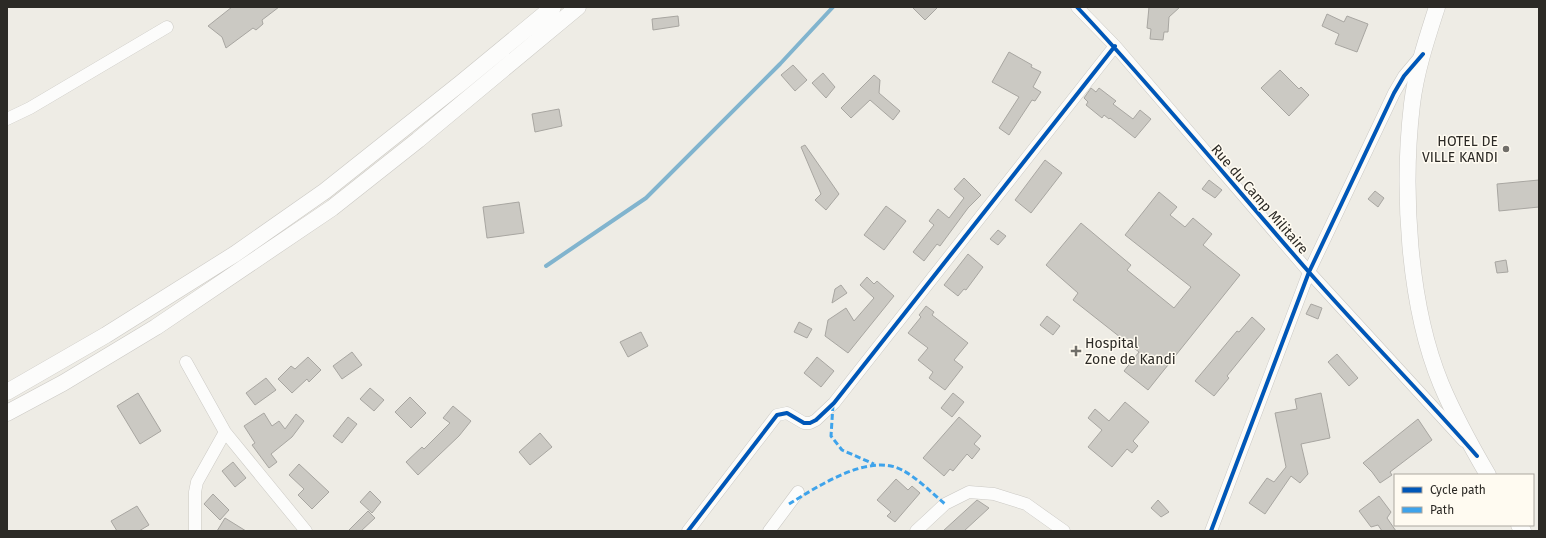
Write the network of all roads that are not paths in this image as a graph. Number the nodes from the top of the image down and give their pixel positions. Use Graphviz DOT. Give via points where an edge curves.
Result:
graph roads {
  1 [pos="553,7"];
  2 [pos="578,7"];
  3 [pos="1077,7"];
  4 [pos="1437,7"];
  5 [pos="167,26"];
  6 [pos="1114,46"];
  7 [pos="1423,54"];
  8 [pos="7,119"];
  9 [pos="1309,272"];
  10 [pos="186,362"];
  11 [pos="7,392"];
  12 [pos="7,413"];
  13 [pos="225,432"];
  14 [pos="1477,456"];
  15 [pos="1487,474"];
  16 [pos="798,492"];
  17 [pos="195,531"];
  18 [pos="306,531"];
  19 [pos="688,531"];
  20 [pos="769,531"];
  21 [pos="916,531"];
  22 [pos="1064,531"];
  23 [pos="1211,531"];
  1 -- 11 [label="main road" via="325,191 229,258 106,335"];
  2 -- 12 [label="main road" via="332,208 156,327"];
  3 -- 6 [label="street, Rue du Camp Militaire"];
  4 -- 7 [label="main road"];
  5 -- 8 [label="street" via="30,108"];
  6 -- 9 [label="street, Rue du Camp Militaire"];
  6 -- 19 [label="street" via="834,402 810,423 787,413 777,415"];
  7 -- 9 [label="street" via="1394,92"];
  7 -- 14 [label="main road" via="1412,103 1408,187 1414,268 1421,312 1441,383"];
  9 -- 14 [label="street, Rue du Camp Militaire"];
  9 -- 23 [label="street"];
  10 -- 13 [label="street"];
  13 -- 17 [label="street" via="197,482"];
  13 -- 18 [label="street"];
  14 -- 15 [label="main road"];
  16 -- 20 [label="street"];
  21 -- 22 [label="street" via="945,504 969,492 994,494 1026,504"];
}
